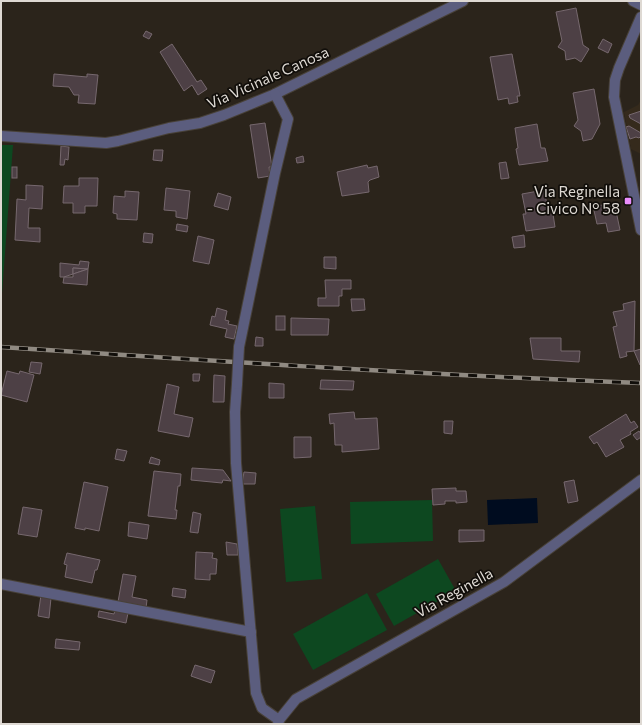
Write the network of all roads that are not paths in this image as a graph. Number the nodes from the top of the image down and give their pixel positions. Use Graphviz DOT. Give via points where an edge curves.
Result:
graph roads {
  1 [pos="463,1"];
  2 [pos="633,1"];
  3 [pos="641,5"];
  4 [pos="641,18"];
  5 [pos="275,94"];
  6 [pos="1,136"];
  7 [pos="641,230"];
  8 [pos="641,480"];
  9 [pos="1,584"];
  10 [pos="250,632"];
  11 [pos="278,722"];
  12 [pos="269,724"];
  1 -- 5 [label="street, Via Vicinale Canosa"];
  2 -- 3 [label="street"];
  4 -- 7 [label="street" via="619,68 614,97"];
  5 -- 6 [label="street, Via Vicinale Canosa" via="212,120 106,143"];
  5 -- 10 [label="street, bridge" via="288,119 239,346 235,412 236,463"];
  8 -- 11 [label="street, Via Reginella" via="504,582 296,699"];
  9 -- 10 [label="street"];
  10 -- 11 [label="street" via="256,693 262,708"];
  11 -- 12 [label="street"];
}
